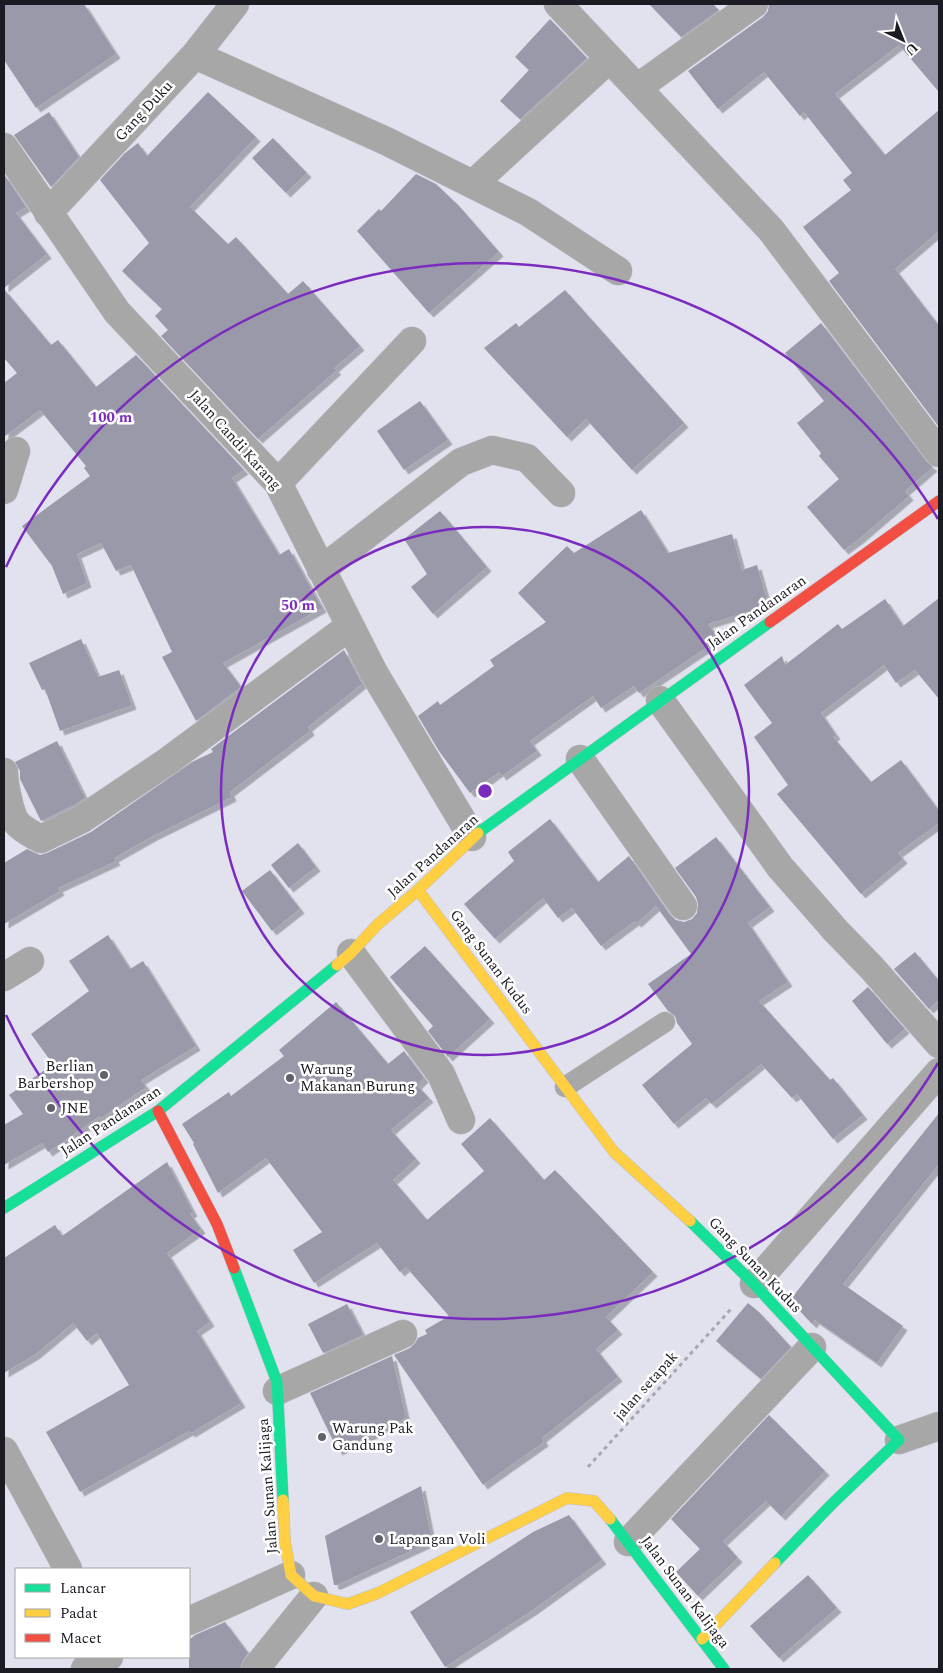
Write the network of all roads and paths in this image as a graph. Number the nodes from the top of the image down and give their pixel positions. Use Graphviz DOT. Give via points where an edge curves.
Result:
graph roads {
  1 [pos="235,4"];
  2 [pos="558,4"];
  3 [pos="754,4"];
  4 [pos="195,55"];
  5 [pos="610,59"];
  6 [pos="638,88"];
  7 [pos="4,147"];
  8 [pos="474,184"];
  9 [pos="48,213"];
  10 [pos="618,271"];
  11 [pos="412,341"];
  12 [pos="16,451"];
  13 [pos="939,453"];
  14 [pos="278,483"];
  15 [pos="4,490"];
  16 [pos="561,492"];
  17 [pos="939,501"];
  18 [pos="321,570"];
  19 [pos="350,626"];
  20 [pos="660,700"];
  21 [pos="580,759"];
  22 [pos="4,772"];
  23 [pos="472,837"];
  24 [pos="418,890"];
  25 [pos="683,906"];
  26 [pos="350,953"];
  27 [pos="30,961"];
  28 [pos="4,977"];
  29 [pos="666,1022"];
  30 [pos="939,1044"];
  31 [pos="939,1072"];
  32 [pos="565,1087"];
  33 [pos="158,1111"];
  34 [pos="461,1120"];
  35 [pos="4,1208"];
  36 [pos="754,1284"];
  37 [pos="402,1334"];
  38 [pos="812,1346"];
  39 [pos="277,1391"];
  40 [pos="939,1426"];
  41 [pos="899,1440"];
  42 [pos="4,1451"];
  43 [pos="588,1467"];
  44 [pos="628,1542"];
  45 [pos="67,1568"];
  46 [pos="291,1575"];
  47 [pos="314,1596"];
  48 [pos="190,1620"];
  49 [pos="702,1639"];
  50 [pos="107,1658"];
  51 [pos="85,1669"];
  52 [pos="255,1669"];
  53 [pos="724,1669"];
  1 -- 4 [label="street, Gang Duku"];
  2 -- 5 [label="street"];
  3 -- 6 [label="street"];
  4 -- 8 [label="street"];
  4 -- 9 [label="street, Gang Duku"];
  5 -- 6 [label="street"];
  5 -- 8 [label="street"];
  6 -- 13 [label="street" via="772,230"];
  7 -- 9 [label="street, Jalan Candi Karang"];
  8 -- 10 [label="street" via="528,212"];
  9 -- 14 [label="street, Jalan Candi Karang" via="117,312"];
  11 -- 14 [label="street"];
  12 -- 15 [label="street"];
  14 -- 18 [label="street, Jalan Candi Karang"];
  16 -- 18 [label="street" via="527,458 492,450 461,462"];
  17 -- 20 [label="street, Jalan Pandanaran"];
  18 -- 19 [label="street, Jalan Candi Karang"];
  19 -- 22 [label="street" via="168,760 82,818 41,839 15,821 4,784"];
  19 -- 23 [label="street, Jalan Candi Karang" via="374,673"];
  20 -- 21 [label="street, Jalan Pandanaran"];
  20 -- 30 [label="street" via="780,866"];
  21 -- 23 [label="street, Jalan Pandanaran"];
  21 -- 25 [label="street"];
  23 -- 24 [label="street, Jalan Pandanaran"];
  24 -- 26 [label="street, Jalan Pandanaran"];
  24 -- 32 [label="street, Gang Sunan Kudus"];
  26 -- 33 [label="street, Jalan Pandanaran"];
  26 -- 34 [label="street" via="442,1074"];
  27 -- 28 [label="street"];
  29 -- 32 [label="lane"];
  31 -- 36 [label="street"];
  32 -- 36 [label="street, Gang Sunan Kudus" via="614,1152 707,1236"];
  33 -- 35 [label="street, Jalan Pandanaran"];
  33 -- 39 [label="street, Jalan Sunan Kalijaga" via="217,1224 277,1382"];
  36 -- 38 [label="street, Gang Sunan Kudus"];
  36 -- 43 [label="path, jalan setapak"];
  37 -- 39 [label="street"];
  38 -- 41 [label="street, Gang Sunan Kudus"];
  38 -- 44 [label="street"];
  39 -- 46 [label="street, Jalan Sunan Kalijaga" via="285,1542"];
  40 -- 41 [label="street"];
  41 -- 49 [label="street" via="833,1503"];
  42 -- 45 [label="street"];
  44 -- 47 [label="street, Jalan Sunan Kalijaga" via="594,1501 567,1498 378,1593 348,1604"];
  44 -- 49 [label="street, Jalan Sunan Kalijaga"];
  46 -- 47 [label="street, Jalan Sunan Kalijaga"];
  46 -- 48 [label="street"];
  47 -- 52 [label="street"];
  49 -- 53 [label="street, Jalan Sunan Kalijaga"];
  50 -- 51 [label="street"];
}
